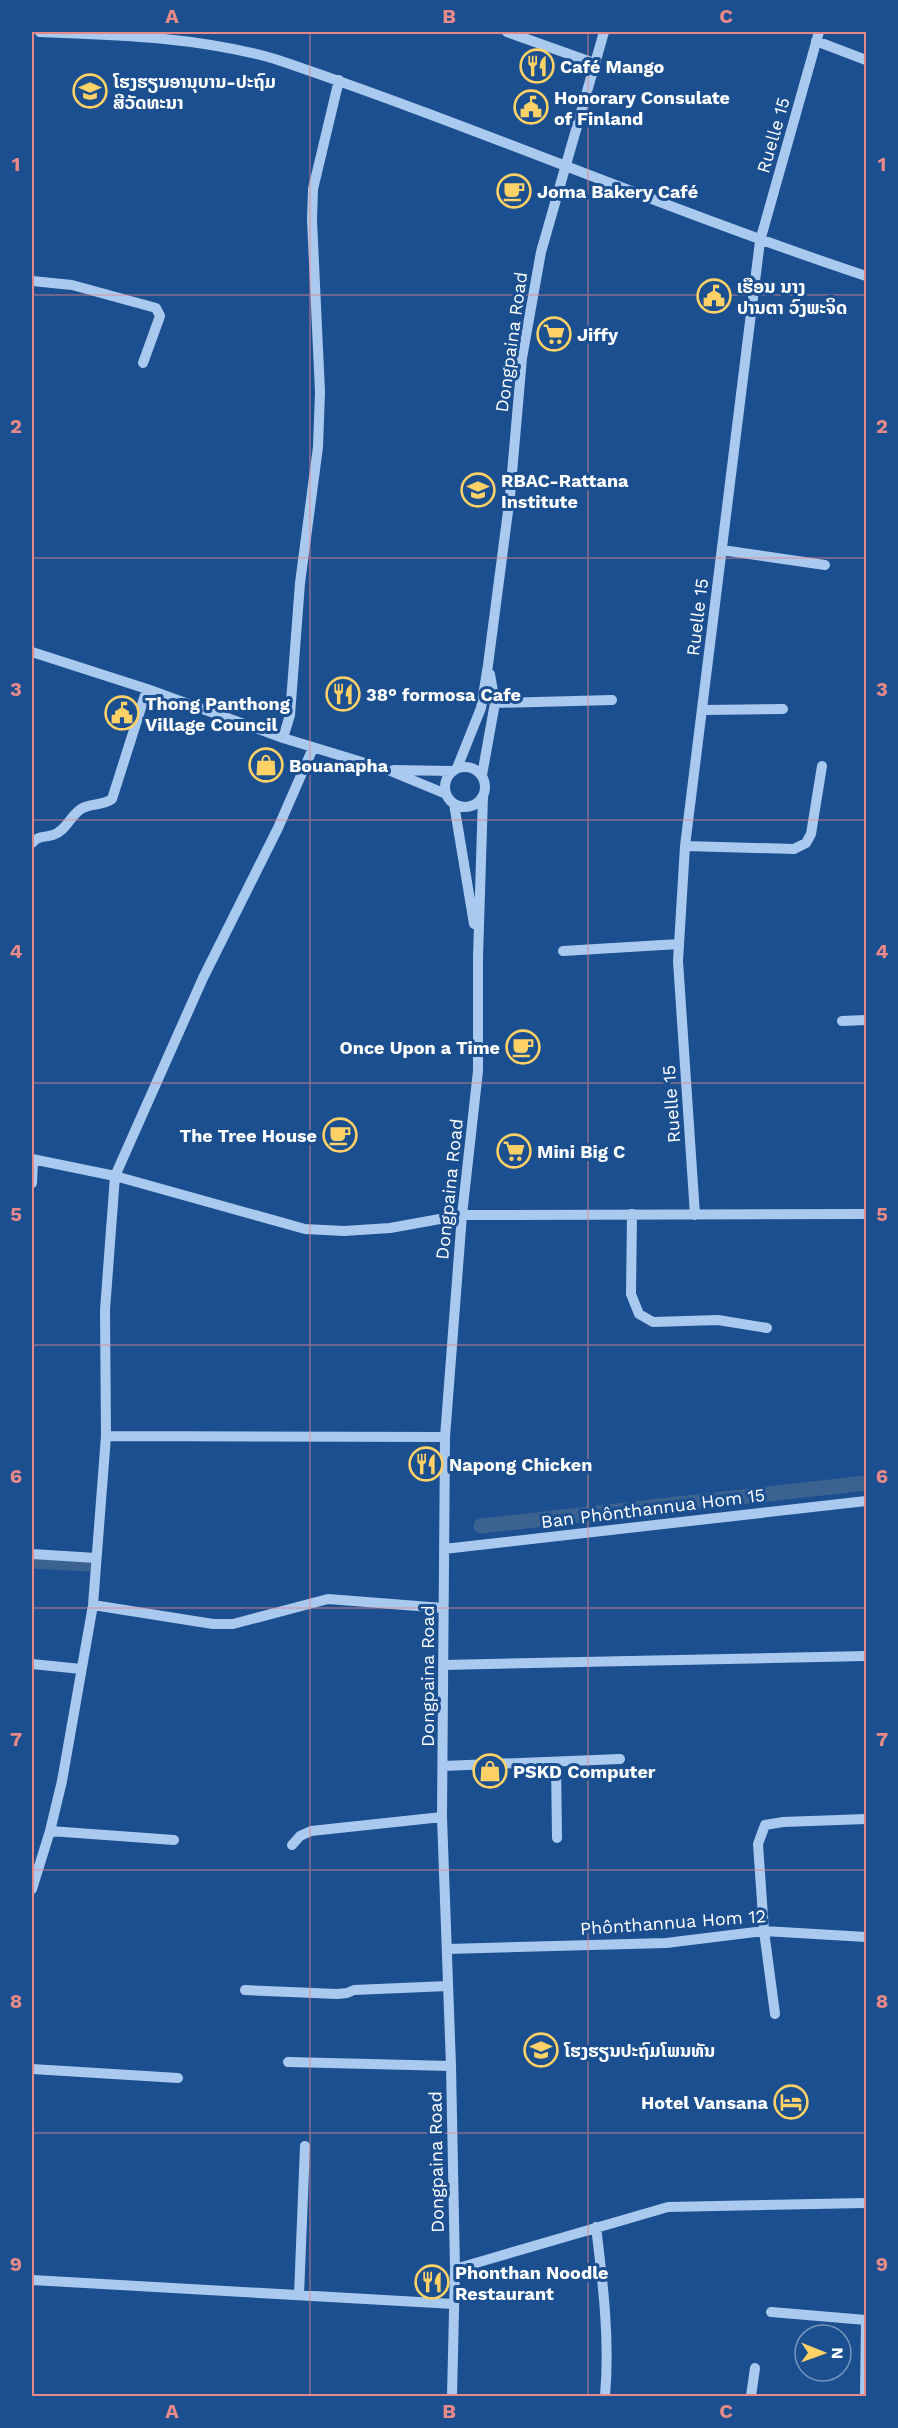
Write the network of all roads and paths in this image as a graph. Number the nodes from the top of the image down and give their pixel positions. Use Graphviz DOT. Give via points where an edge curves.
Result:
graph roads {
  1 [pos="40,32"];
  2 [pos="507,32"];
  3 [pos="604,32"];
  4 [pos="89,33"];
  5 [pos="817,36"];
  6 [pos="867,60"];
  7 [pos="594,63"];
  8 [pos="339,80"];
  9 [pos="564,165"];
  10 [pos="760,241"];
  11 [pos="867,276"];
  12 [pos="32,281"];
  13 [pos="143,363"];
  14 [pos="722,550"];
  15 [pos="825,565"];
  16 [pos="33,656"];
  17 [pos="488,665"];
  18 [pos="147,689"];
  19 [pos="612,700"];
  20 [pos="495,703"];
  21 [pos="783,709"];
  22 [pos="702,710"];
  23 [pos="284,738"];
  24 [pos="312,748"];
  25 [pos="822,766"];
  26 [pos="388,770"];
  27 [pos="454,770"];
  28 [pos="482,776"];
  29 [pos="446,794"];
  30 [pos="483,795"];
  31 [pos="454,804"];
  32 [pos="32,843"];
  33 [pos="686,846"];
  34 [pos="679,944"];
  35 [pos="563,951"];
  36 [pos="478,957"];
  37 [pos="867,1020"];
  38 [pos="842,1021"];
  39 [pos="32,1160"];
  40 [pos="115,1176"];
  41 [pos="32,1183"];
  42 [pos="632,1214"];
  43 [pos="867,1214"];
  44 [pos="462,1215"];
  45 [pos="695,1215"];
  46 [pos="766,1328"];
  47 [pos="106,1436"];
  48 [pos="445,1437"];
  49 [pos="867,1501"];
  50 [pos="444,1549"];
  51 [pos="32,1554"];
  52 [pos="96,1558"];
  53 [pos="93,1605"];
  54 [pos="443,1608"];
  55 [pos="867,1656"];
  56 [pos="32,1664"];
  57 [pos="443,1665"];
  58 [pos="81,1669"];
  59 [pos="620,1759"];
  60 [pos="556,1762"];
  61 [pos="443,1766"];
  62 [pos="442,1817"];
  63 [pos="867,1819"];
  64 [pos="50,1831"];
  65 [pos="557,1838"];
  66 [pos="174,1840"];
  67 [pos="292,1845"];
  68 [pos="32,1889"];
  69 [pos="764,1931"];
  70 [pos="867,1937"];
  71 [pos="447,1949"];
  72 [pos="448,1986"];
  73 [pos="245,1990"];
  74 [pos="774,2014"];
  75 [pos="288,2062"];
  76 [pos="451,2066"];
  77 [pos="32,2069"];
  78 [pos="178,2078"];
  79 [pos="305,2146"];
  80 [pos="867,2203"];
  81 [pos="596,2228"];
  82 [pos="454,2269"];
  83 [pos="32,2280"];
  84 [pos="299,2295"];
  85 [pos="454,2304"];
  86 [pos="771,2312"];
  87 [pos="866,2320"];
  88 [pos="755,2368"];
  89 [pos="452,2397"];
  90 [pos="605,2397"];
  91 [pos="751,2397"];
  92 [pos="865,2397"];
  1 -- 4 [label="street"];
  2 -- 7 [label="street"];
  3 -- 7 [label="street, Dongpaina Road"];
  4 -- 8 [label="street" via="238,48"];
  5 -- 6 [label="street"];
  5 -- 10 [label="street, Ruelle 15"];
  7 -- 9 [label="street, Dongpaina Road"];
  8 -- 9 [label="street"];
  8 -- 23 [label="street" via="313,189 320,392 318,447 300,583 290,715"];
  9 -- 10 [label="street"];
  9 -- 17 [label="street, Dongpaina Road" via="541,252 522,358 510,496"];
  10 -- 11 [label="street"];
  10 -- 14 [label="street, Ruelle 15"];
  12 -- 13 [label="street" via="72,285 156,308 160,316"];
  14 -- 15 [label="street"];
  14 -- 22 [label="street, Ruelle 15"];
  16 -- 18 [label="street"];
  17 -- 20 [label="street, Dongpaina Road"];
  17 -- 27 [label="street, Dongpaina Road" via="481,708"];
  18 -- 23 [label="street"];
  18 -- 32 [label="street" via="112,799 81,809 59,831 39,836"];
  19 -- 20 [label="street"];
  20 -- 28 [label="street, Dongpaina Road"];
  21 -- 22 [label="street"];
  22 -- 33 [label="street, Ruelle 15"];
  23 -- 24 [label="street"];
  24 -- 26 [label="street"];
  24 -- 40 [label="street"];
  25 -- 33 [label="street" via="811,834 806,843 794,849"];
  26 -- 27 [label="street"];
  26 -- 29 [label="street"];
  27 -- 28 [label="street" via="471,767"];
  27 -- 29 [label="street" via="445,782"];
  28 -- 30 [label="street"];
  29 -- 31 [label="street"];
  30 -- 31 [label="street" via="474,805"];
  30 -- 36 [label="street, Dongpaina Road"];
  31 -- 36 [label="street, Dongpaina Road"];
  33 -- 34 [label="street, Ruelle 15"];
  34 -- 35 [label="street"];
  34 -- 45 [label="street, Ruelle 15"];
  36 -- 44 [label="street, Dongpaina Road" via="478,1071"];
  37 -- 38 [label="street"];
  39 -- 40 [label="street"];
  39 -- 41 [label="street"];
  40 -- 44 [label="street" via="305,1229 390,1228"];
  40 -- 47 [label="street" via="105,1310"];
  42 -- 44 [label="street"];
  42 -- 45 [label="street"];
  42 -- 46 [label="street" via="631,1294 639,1314 653,1322 718,1320"];
  43 -- 45 [label="street"];
  44 -- 48 [label="street, Dongpaina Road"];
  47 -- 48 [label="street"];
  47 -- 52 [label="street"];
  48 -- 50 [label="street, Dongpaina Road"];
  49 -- 50 [label="street, Ban Phônthannua Hom 15"];
  50 -- 54 [label="street, Dongpaina Road"];
  51 -- 52 [label="street"];
  52 -- 53 [label="street"];
  53 -- 54 [label="street" via="213,1624 240,1622 328,1599"];
  53 -- 58 [label="street"];
  54 -- 57 [label="street, Dongpaina Road"];
  55 -- 57 [label="street"];
  56 -- 58 [label="street"];
  57 -- 61 [label="street, Dongpaina Road"];
  58 -- 64 [label="street"];
  59 -- 60 [label="street"];
  60 -- 61 [label="street"];
  60 -- 65 [label="street"];
  61 -- 62 [label="street, Dongpaina Road"];
  62 -- 67 [label="street" via="311,1831"];
  62 -- 71 [label="street, Dongpaina Road"];
  63 -- 69 [label="street" via="765,1825 758,1844"];
  64 -- 66 [label="street"];
  64 -- 68 [label="street"];
  69 -- 70 [label="street, Phônthannua Hom 12"];
  69 -- 71 [label="street, Phônthannua Hom 12" via="666,1943"];
  69 -- 74 [label="street"];
  71 -- 72 [label="street, Dongpaina Road"];
  72 -- 73 [label="street" via="354,1989 337,1994"];
  72 -- 76 [label="street, Dongpaina Road"];
  75 -- 76 [label="street"];
  76 -- 82 [label="street, Dongpaina Road"];
  77 -- 78 [label="street"];
  79 -- 84 [label="street"];
  80 -- 81 [label="street" via="668,2207"];
  81 -- 82 [label="street"];
  81 -- 90 [label="street" via="604,2289"];
  82 -- 85 [label="street, Dongpaina Road"];
  83 -- 84 [label="street"];
  84 -- 85 [label="street"];
  85 -- 89 [label="street, Dongpaina Road"];
  86 -- 87 [label="street"];
  87 -- 92 [label="street"];
  88 -- 91 [label="street"];
}
